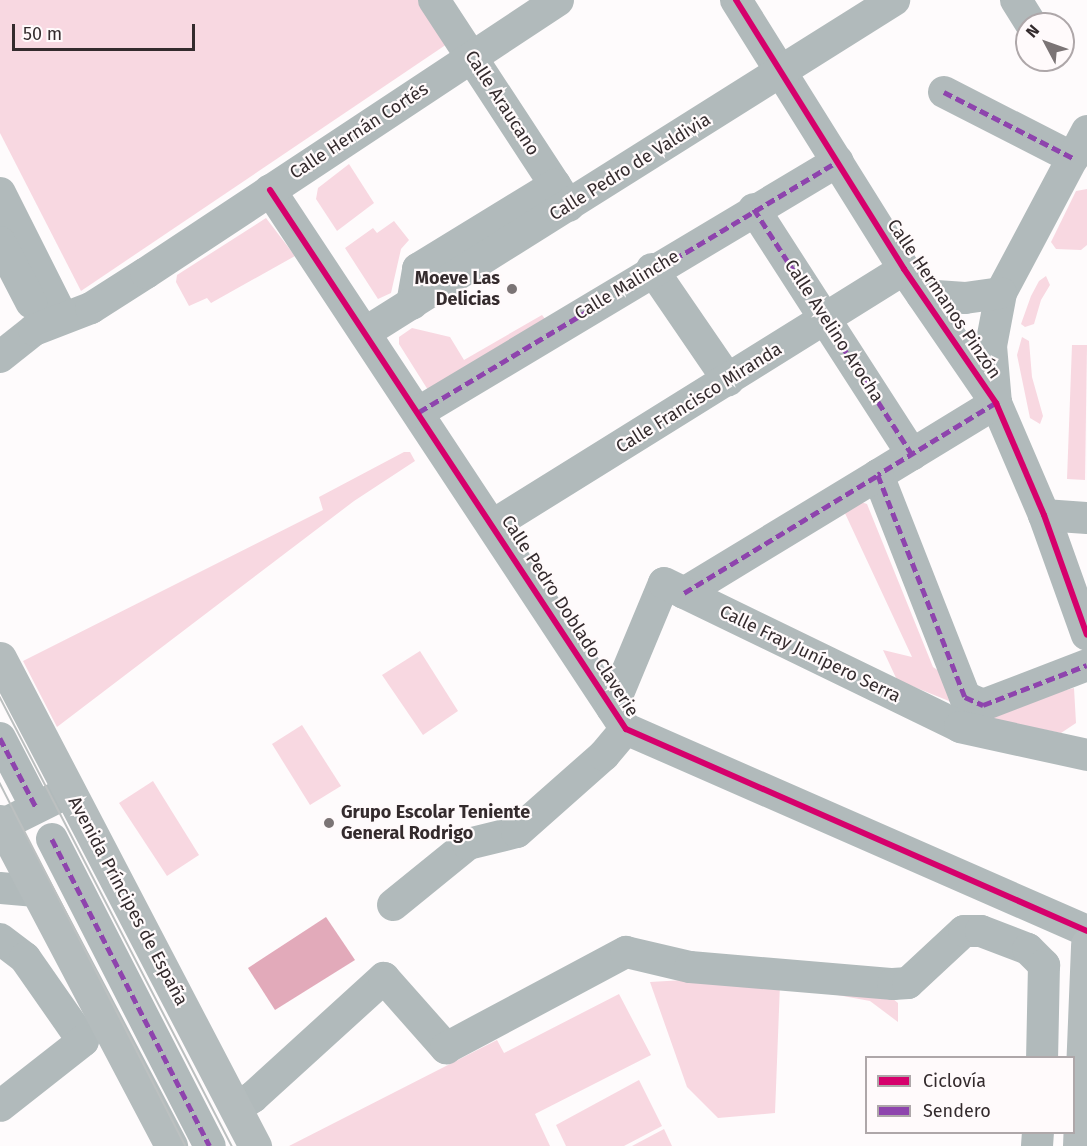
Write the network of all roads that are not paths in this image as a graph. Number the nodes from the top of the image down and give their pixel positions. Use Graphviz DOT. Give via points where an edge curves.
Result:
graph roads {
  1 [pos="434,0"];
  2 [pos="558,0"];
  3 [pos="736,0"];
  4 [pos="894,0"];
  5 [pos="473,56"];
  6 [pos="781,70"];
  7 [pos="944,92"];
  8 [pos="1080,144"];
  9 [pos="838,161"];
  10 [pos="270,190"];
  11 [pos="0,193"];
  12 [pos="562,195"];
  13 [pos="754,210"];
  14 [pos="0,242"];
  15 [pos="652,269"];
  16 [pos="904,269"];
  17 [pos="1001,293"];
  18 [pos="922,295"];
  19 [pos="827,318"];
  20 [pos="47,324"];
  21 [pos="0,330"];
  22 [pos="366,332"];
  23 [pos="0,357"];
  24 [pos="728,380"];
  25 [pos="996,403"];
  26 [pos="419,412"];
  27 [pos="912,454"];
  28 [pos="878,474"];
  29 [pos="1044,515"];
  30 [pos="1087,518"];
  31 [pos="493,525"];
  32 [pos="684,593"];
  33 [pos="1087,635"];
  34 [pos="0,658"];
  35 [pos="1087,665"];
  36 [pos="619,719"];
  37 [pos="0,738"];
  38 [pos="1087,755"];
  39 [pos="70,790"];
  40 [pos="36,807"];
  41 [pos="87,822"];
  42 [pos="1,824"];
  43 [pos="52,839"];
  44 [pos="9,861"];
  45 [pos="0,888"];
  46 [pos="36,891"];
  47 [pos="393,905"];
  48 [pos="1087,931"];
  49 [pos="0,939"];
  50 [pos="1087,944"];
  51 [pos="1042,1056"];
  52 [pos="0,1106"];
  53 [pos="236,1108"];
  54 [pos="1077,1137"];
  55 [pos="171,1146"];
  56 [pos="210,1146"];
  57 [pos="255,1146"];
  1 -- 5 [label="street, Calle Araucano"];
  2 -- 5 [label="street, Calle Hernán Cortés"];
  3 -- 6 [label="street, Calle Hermanos Pinzón"];
  4 -- 6 [label="street, Calle Pedro de Valdivia"];
  5 -- 10 [label="street, Calle Hernán Cortés"];
  5 -- 12 [label="street, Calle Araucano"];
  6 -- 9 [label="street, Calle Hermanos Pinzón"];
  6 -- 12 [label="street, Calle Pedro de Valdivia"];
  7 -- 8 [label="street"];
  8 -- 17 [label="street"];
  9 -- 13 [label="street, Calle Malinche"];
  9 -- 16 [label="street, Calle Hermanos Pinzón"];
  10 -- 20 [label="street, Calle Hernán Cortés" via="91,308"];
  10 -- 22 [label="street, Calle Pedro Doblado Claverie"];
  11 -- 20 [label="street"];
  12 -- 22 [label="street, Calle Pedro de Valdivia" via="418,269 412,304"];
  13 -- 15 [label="street, Calle Malinche"];
  13 -- 19 [label="street, Calle Avelino Arocha"];
  14 -- 20 [label="street"];
  15 -- 24 [label="street"];
  15 -- 26 [label="street, Calle Malinche"];
  16 -- 18 [label="street, Calle Hermanos Pinzón"];
  16 -- 19 [label="street, Calle Francisco Miranda"];
  17 -- 18 [label="street" via="965,298"];
  17 -- 25 [label="street" via="991,346"];
  18 -- 25 [label="street, Calle Hermanos Pinzón"];
  19 -- 24 [label="street, Calle Francisco Miranda"];
  19 -- 27 [label="street, Calle Avelino Arocha"];
  20 -- 21 [label="street, Calle Hernán Cortés"];
  20 -- 23 [label="street, Calle Hernán Cortés"];
  22 -- 26 [label="street, Calle Pedro Doblado Claverie"];
  24 -- 31 [label="street, Calle Francisco Miranda"];
  25 -- 27 [label="street"];
  25 -- 29 [label="street, Calle Hermanos Pinzón"];
  26 -- 31 [label="street, Calle Pedro Doblado Claverie"];
  27 -- 28 [label="street"];
  28 -- 32 [label="street"];
  28 -- 35 [label="street" via="964,697 983,705"];
  29 -- 30 [label="street"];
  29 -- 33 [label="street, Calle Hermanos Pinzón"];
  31 -- 36 [label="street, Calle Pedro Doblado Claverie"];
  32 -- 36 [label="street, Calle Fray Junípero Serra" via="664,584"];
  32 -- 38 [label="street, Calle Fray Junípero Serra" via="960,727"];
  34 -- 39 [label="main road, Avenida Príncipes de España"];
  36 -- 47 [label="street" via="604,755 517,832 468,844"];
  36 -- 48 [label="street, Calle Pedro Doblado Claverie"];
  37 -- 40 [label="street"];
  39 -- 40 [label="street"];
  39 -- 41 [label="main road, Avenida Príncipes de España"];
  40 -- 42 [label="street"];
  41 -- 43 [label="street"];
  41 -- 53 [label="main road, Avenida Príncipes de España"];
  42 -- 44 [label="main road"];
  43 -- 44 [label="street"];
  43 -- 56 [label="street, Avenida Príncipes de España"];
  44 -- 46 [label="main road"];
  45 -- 46 [label="street"];
  46 -- 55 [label="main road"];
  49 -- 52 [label="street" via="25,958 83,1041"];
  50 -- 54 [label="main road"];
  51 -- 53 [label="street" via="1044,965 1028,949 981,931 964,931 908,983 690,967 626,952 446,1048 384,978"];
  53 -- 57 [label="main road, Avenida Príncipes de España"];
}
